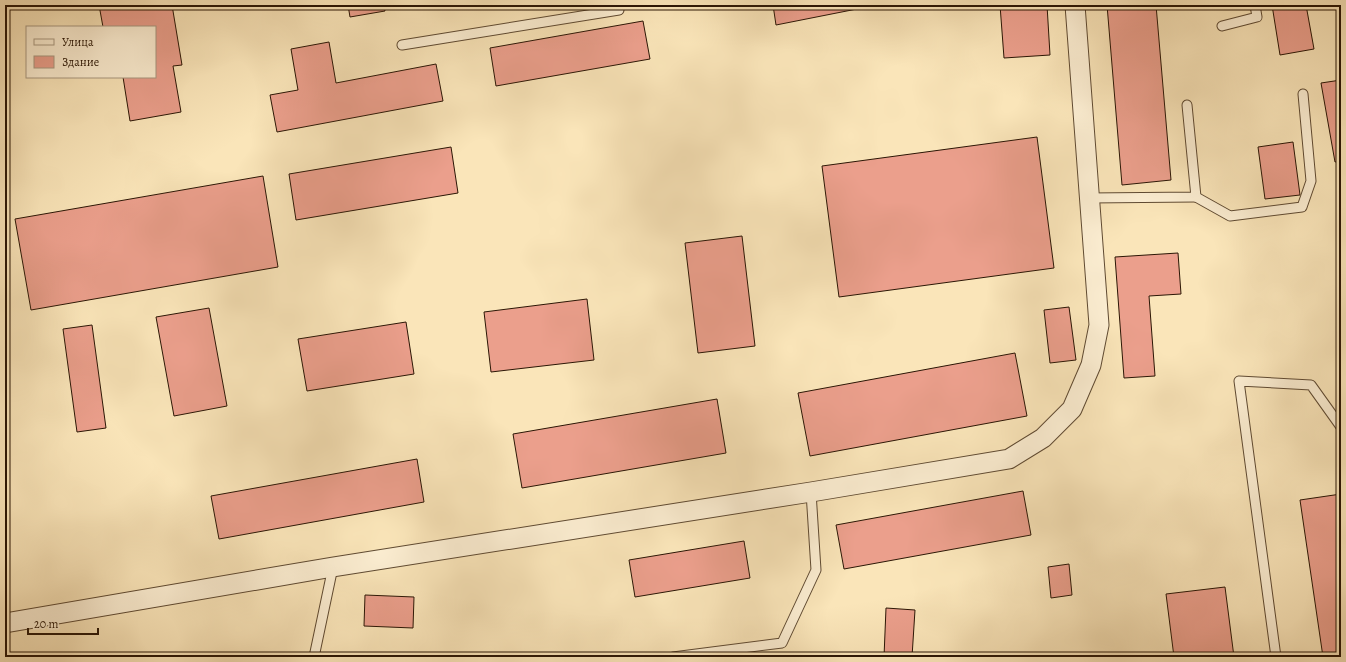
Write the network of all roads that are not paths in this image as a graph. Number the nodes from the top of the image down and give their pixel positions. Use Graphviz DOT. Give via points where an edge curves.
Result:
graph roads {
  1 [pos="618,5"];
  2 [pos="1075,5"];
  3 [pos="1255,5"];
  4 [pos="1222,26"];
  5 [pos="402,45"];
  6 [pos="1303,94"];
  7 [pos="1187,105"];
  8 [pos="1196,197"];
  9 [pos="1089,198"];
  10 [pos="1341,427"];
  11 [pos="811,492"];
  12 [pos="333,567"];
  13 [pos="5,623"];
  14 [pos="314,657"];
  15 [pos="673,657"];
  16 [pos="1276,657"];
  1 -- 5 [label="lane" via="619,10"];
  2 -- 9 [label="street"];
  3 -- 4 [label="lane" via="1257,17"];
  6 -- 8 [label="lane" via="1311,181 1302,207 1230,216"];
  7 -- 8 [label="lane"];
  8 -- 9 [label="lane"];
  9 -- 11 [label="street" via="1099,325 1091,364 1072,409 1043,438 1009,459"];
  10 -- 16 [label="lane" via="1311,385 1239,381"];
  11 -- 12 [label="street"];
  11 -- 15 [label="lane" via="816,570 782,643"];
  12 -- 13 [label="street"];
  12 -- 14 [label="lane"];
}
